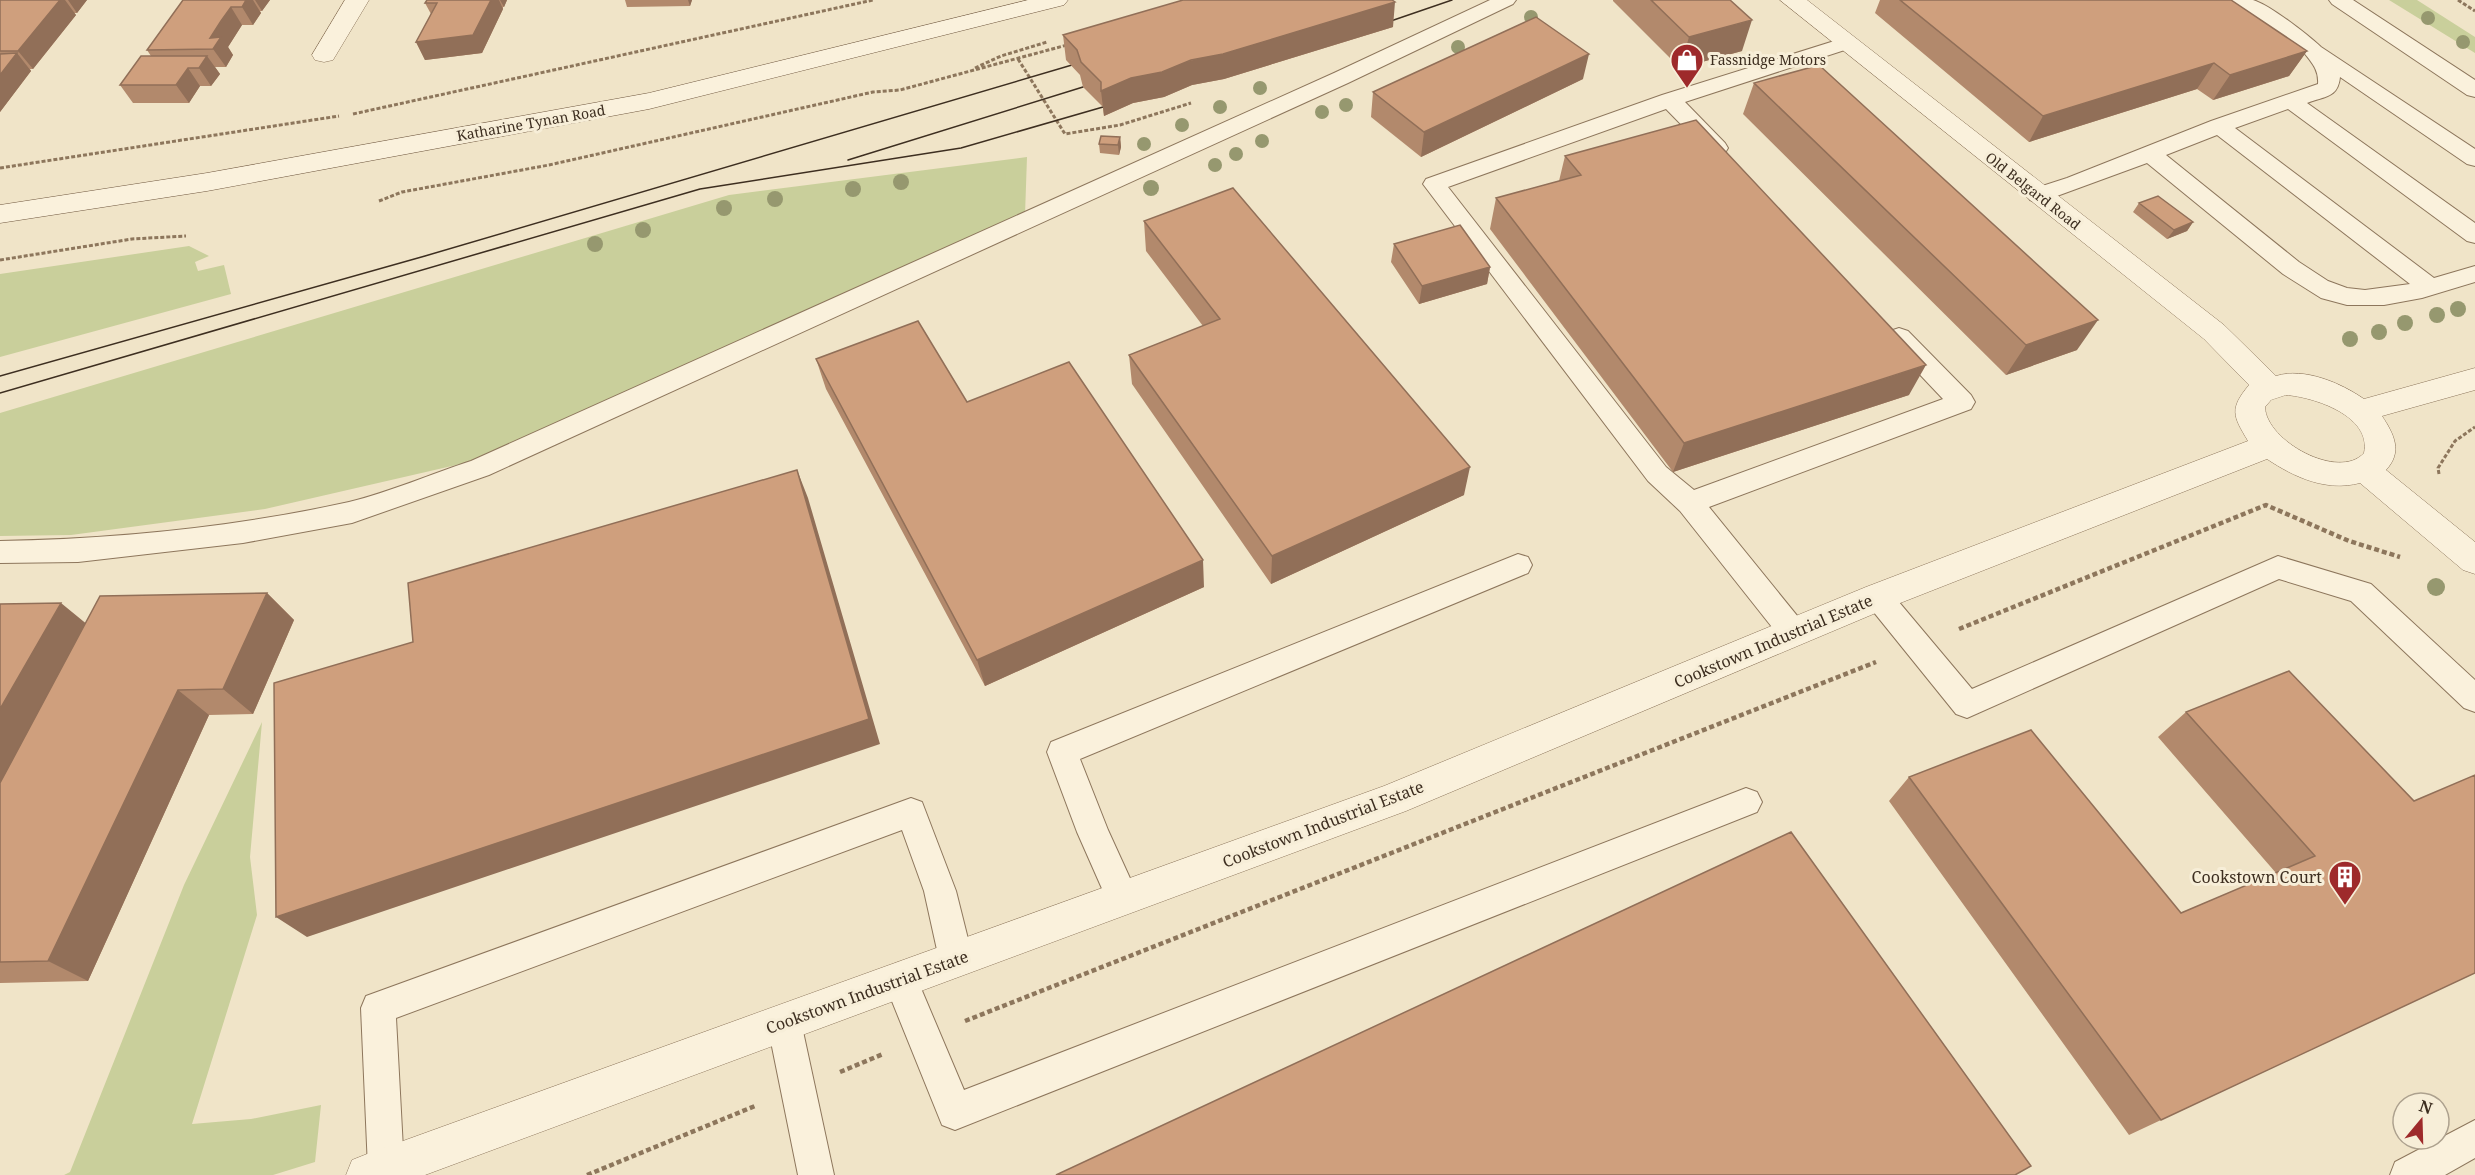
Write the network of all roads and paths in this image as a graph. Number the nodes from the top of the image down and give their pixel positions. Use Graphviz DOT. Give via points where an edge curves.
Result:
graph roads {
  1 [pos="357,0"];
  2 [pos="873,0"];
  3 [pos="1056,0"];
  4 [pos="1506,0"];
  5 [pos="1792,0"];
  6 [pos="2239,0"];
  7 [pos="2339,0"];
  8 [pos="2458,0"];
  9 [pos="2475,11"];
  10 [pos="1054,40"];
  11 [pos="1075,43"];
  12 [pos="1847,43"];
  13 [pos="2313,49"];
  14 [pos="324,55"];
  15 [pos="1018,59"];
  16 [pos="966,72"];
  17 [pos="2475,90"];
  18 [pos="1670,100"];
  19 [pos="2292,102"];
  20 [pos="2219,126"];
  21 [pos="1065,134"];
  22 [pos="2150,154"];
  23 [pos="2475,159"];
  24 [pos="1728,161"];
  25 [pos="0,168"];
  26 [pos="2038,195"];
  27 [pos="379,201"];
  28 [pos="0,214"];
  29 [pos="186,236"];
  30 [pos="2475,236"];
  31 [pos="0,260"];
  32 [pos="2475,274"];
  33 [pos="2430,287"];
  34 [pos="1887,324"];
  35 [pos="2475,379"];
  36 [pos="2269,387"];
  37 [pos="2360,411"];
  38 [pos="2475,427"];
  39 [pos="2268,446"];
  40 [pos="2366,471"];
  41 [pos="2440,478"];
  42 [pos="1690,504"];
  43 [pos="0,552"];
  44 [pos="2405,558"];
  45 [pos="2475,561"];
  46 [pos="1518,565"];
  47 [pos="1878,597"];
  48 [pos="1793,633"];
  49 [pos="1918,645"];
  50 [pos="2475,699"];
  51 [pos="1746,802"];
  52 [pos="1123,898"];
  53 [pos="956,958"];
  54 [pos="900,979"];
  55 [pos="784,1022"];
  56 [pos="925,1037"];
  57 [pos="799,1089"];
  58 [pos="2475,1138"];
  59 [pos="376,1171"];
  60 [pos="586,1175"];
  61 [pos="816,1175"];
  62 [pos="2408,1175"];
  1 -- 14 [label="street"];
  2 -- 25 [label="path" via="346,115"];
  3 -- 28 [label="street, Katharine Tynan Road" via="649,101 218,180"];
  4 -- 43 [label="lane" via="480,468 352,512 243,532 78,551"];
  5 -- 12 [label="street, Old Belgard Road"];
  6 -- 13 [label="lane"];
  7 -- 17 [label="lane"];
  8 -- 9 [label="path"];
  10 -- 16 [label="path" via="1001,56"];
  11 -- 15 [label="path"];
  12 -- 18 [label="lane"];
  12 -- 26 [label="street, Old Belgard Road"];
  13 -- 19 [label="lane" via="2328,69 2328,88"];
  13 -- 23 [label="lane"];
  15 -- 16 [label="path"];
  15 -- 21 [label="path"];
  16 -- 27 [label="path" via="900,90 873,92 549,165 402,192"];
  18 -- 24 [label="lane"];
  18 -- 42 [label="lane" via="1434,184 1657,474"];
  19 -- 20 [label="lane"];
  19 -- 30 [label="lane"];
  20 -- 22 [label="lane"];
  20 -- 33 [label="lane"];
  22 -- 26 [label="lane"];
  22 -- 33 [label="lane" via="2313,284 2353,298 2375,298"];
  26 -- 36 [label="street, Old Belgard Road" via="2214,332"];
  29 -- 31 [label="path" via="132,239"];
  32 -- 33 [label="lane"];
  34 -- 42 [label="lane" via="1962,402"];
  35 -- 37 [label="street"];
  36 -- 37 [label="street" via="2304,385 2343,399"];
  36 -- 39 [label="street" via="2253,398 2249,417"];
  37 -- 40 [label="street" via="2373,424 2382,452 2377,463"];
  38 -- 41 [label="path" via="2455,441 2438,468"];
  39 -- 40 [label="street" via="2286,459 2318,471 2349,475"];
  39 -- 47 [label="street, Cookstown Industrial Estate"];
  40 -- 45 [label="street"];
  42 -- 48 [label="lane"];
  44 -- 49 [label="path" via="2349,541 2266,505"];
  46 -- 52 [label="lane" via="1062,752"];
  47 -- 48 [label="street, Cookstown Industrial Estate"];
  47 -- 49 [label="lane"];
  48 -- 52 [label="street, Cookstown Industrial Estate" via="1394,799"];
  49 -- 50 [label="lane" via="1967,705 2278,567 2361,592"];
  49 -- 56 [label="path"];
  51 -- 56 [label="lane" via="955,1112"];
  52 -- 53 [label="street, Cookstown Industrial Estate"];
  53 -- 54 [label="street, Cookstown Industrial Estate"];
  53 -- 59 [label="lane" via="940,891 911,812 378,1008"];
  54 -- 55 [label="street, Cookstown Industrial Estate"];
  54 -- 56 [label="lane"];
  55 -- 57 [label="lane"];
  55 -- 59 [label="street, Cookstown Industrial Estate"];
  56 -- 57 [label="path"];
  57 -- 60 [label="path"];
  57 -- 61 [label="lane"];
  58 -- 62 [label="lane"];
}
